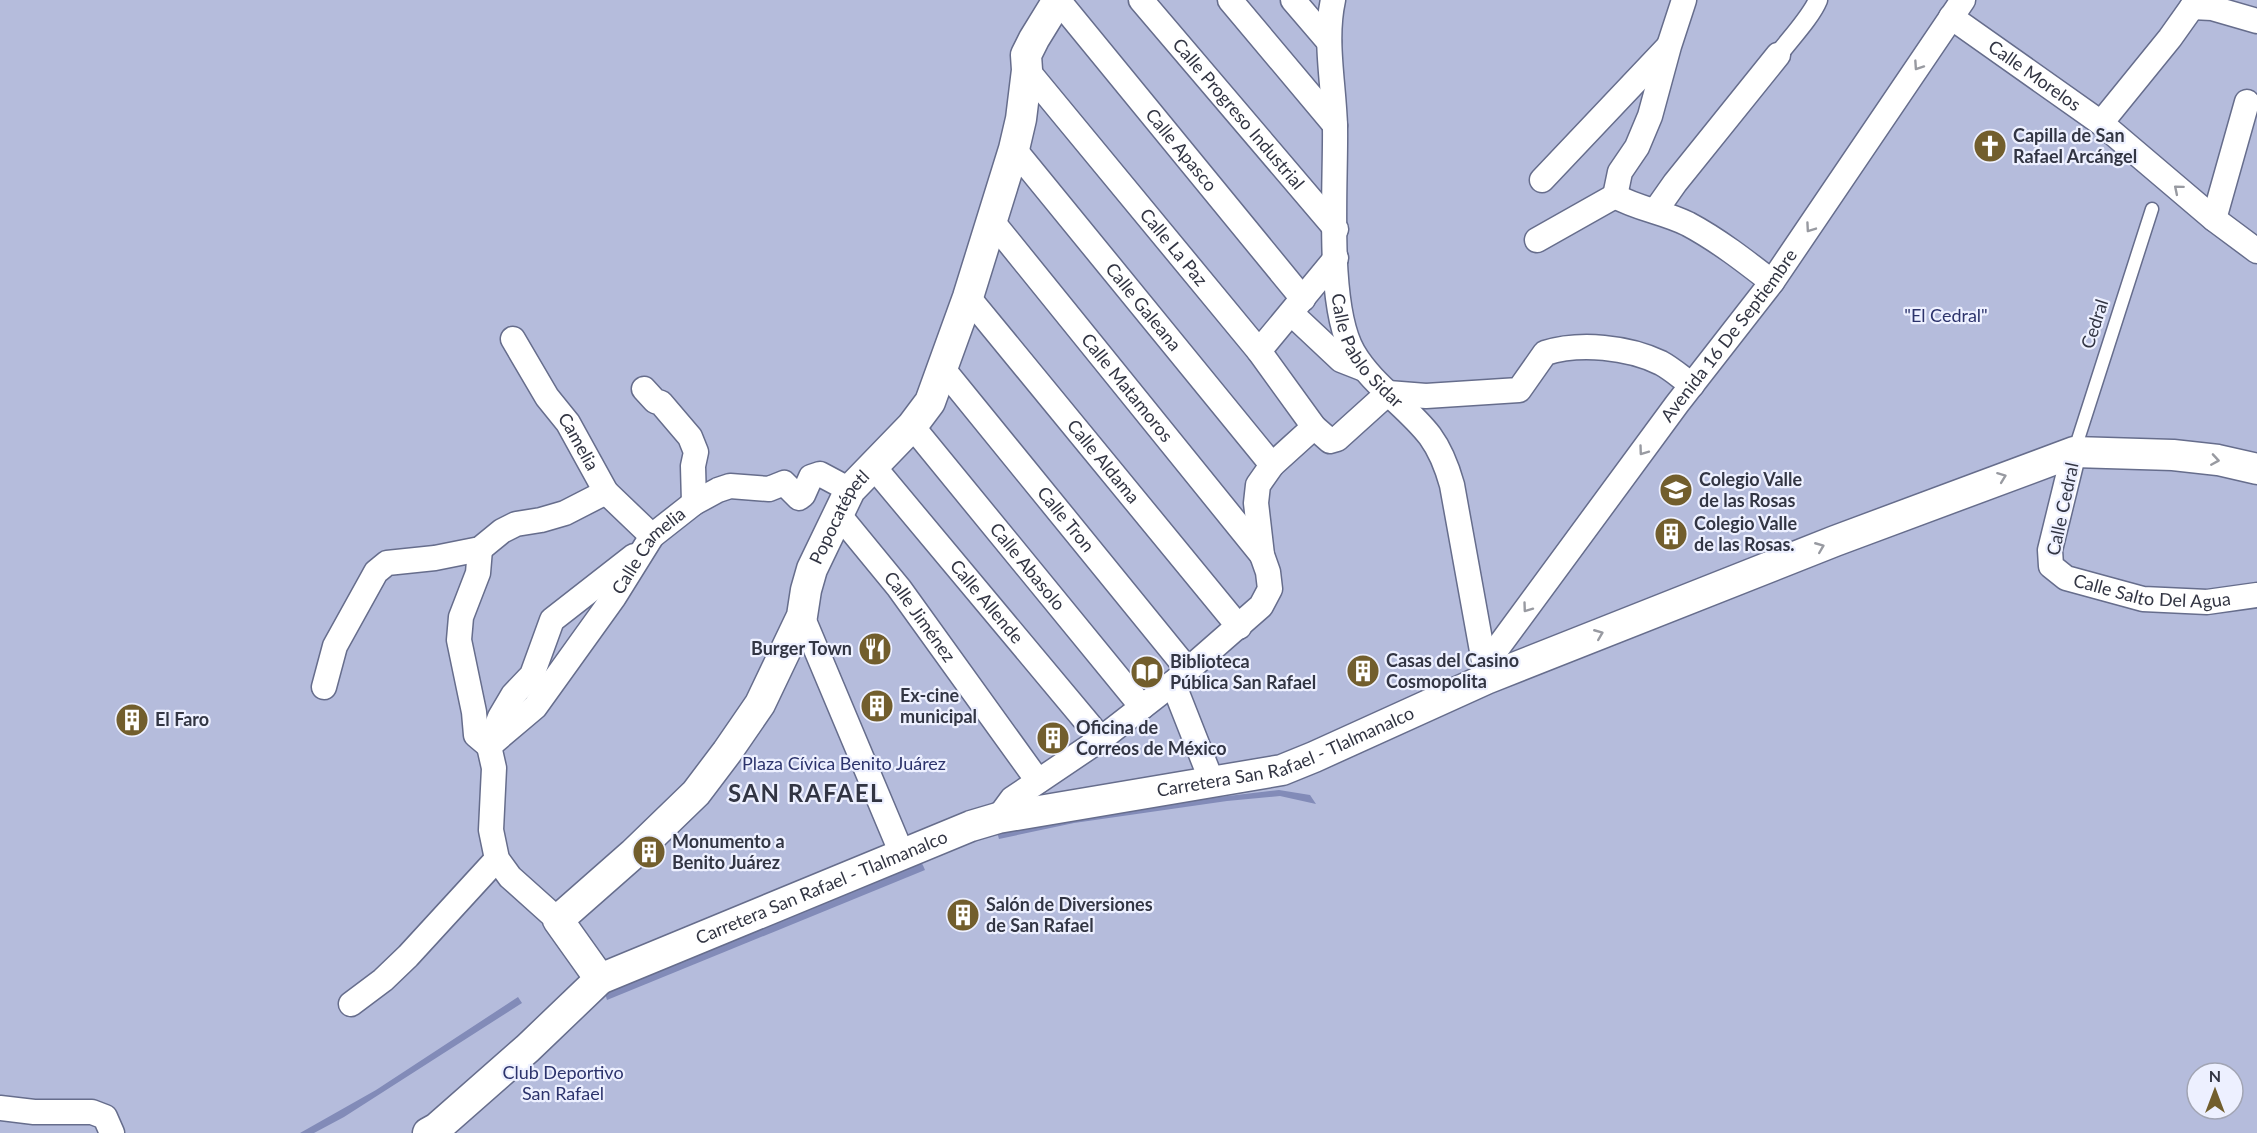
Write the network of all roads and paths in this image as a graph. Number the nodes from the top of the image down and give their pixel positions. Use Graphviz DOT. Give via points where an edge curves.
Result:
graph roads {
  1 [pos="1058,0"];
  2 [pos="1141,0"];
  3 [pos="1230,0"];
  4 [pos="1293,0"];
  5 [pos="1333,0"];
  6 [pos="1684,0"];
  7 [pos="1818,0"];
  8 [pos="2195,4"];
  9 [pos="1957,8"];
  10 [pos="2249,18"];
  11 [pos="1329,42"];
  12 [pos="1669,46"];
  13 [pos="1778,55"];
  14 [pos="1027,70"];
  15 [pos="2247,102"];
  16 [pos="2101,123"];
  17 [pos="1335,125"];
  18 [pos="1014,150"];
  19 [pos="1542,180"];
  20 [pos="1615,196"];
  21 [pos="2152,209"];
  22 [pos="1656,210"];
  23 [pos="2214,219"];
  24 [pos="991,220"];
  25 [pos="1336,229"];
  26 [pos="1537,240"];
  27 [pos="2257,251"];
  28 [pos="1336,258"];
  29 [pos="1772,282"];
  30 [pos="968,297"];
  31 [pos="1297,306"];
  32 [pos="513,339"];
  33 [pos="1259,351"];
  34 [pos="943,369"];
  35 [pos="1364,369"];
  36 [pos="1692,385"];
  37 [pos="644,389"];
  38 [pos="1388,393"];
  39 [pos="912,426"];
  40 [pos="1314,427"];
  41 [pos="2074,452"];
  42 [pos="1272,465"];
  43 [pos="873,466"];
  44 [pos="2257,469"];
  45 [pos="606,492"];
  46 [pos="845,502"];
  47 [pos="694,503"];
  48 [pos="649,542"];
  49 [pos="480,549"];
  50 [pos="1262,555"];
  51 [pos="2051,566"];
  52 [pos="2257,595"];
  53 [pos="802,616"];
  54 [pos="1239,627"];
  55 [pos="1486,672"];
  56 [pos="1181,676"];
  57 [pos="324,687"];
  58 [pos="1142,707"];
  59 [pos="1101,738"];
  60 [pos="489,746"];
  61 [pos="1038,782"];
  62 [pos="1212,782"];
  63 [pos="998,818"];
  64 [pos="902,854"];
  65 [pos="497,859"];
  66 [pos="558,920"];
  67 [pos="600,979"];
  68 [pos="351,1004"];
  69 [pos="0,1108"];
  70 [pos="108,1125"];
  71 [pos="428,1133"];
  1 -- 14 [label="street, Popocatépetl" via="1026,55"];
  1 -- 31 [label="street, Calle Apasco"];
  2 -- 25 [label="street, Calle Progreso Industrial"];
  3 -- 17 [label="street"];
  4 -- 11 [label="street"];
  5 -- 11 [label="street, Calle Pablo Sidar"];
  6 -- 12 [label="street"];
  7 -- 13 [label="street" via="1813,13"];
  8 -- 10 [label="street"];
  8 -- 16 [label="street"];
  9 -- 16 [label="street, Calle Morelos"];
  9 -- 29 [label="street, Avenida 16 De Septiembre, one-way"];
  11 -- 17 [label="street, Calle Pablo Sidar"];
  12 -- 19 [label="street"];
  12 -- 20 [label="street" via="1650,116 1620,172"];
  13 -- 22 [label="street"];
  14 -- 18 [label="street, Popocatépetl"];
  14 -- 33 [label="street, Calle La Paz"];
  15 -- 23 [label="street"];
  23 -- 16 [label="street, Calle Morelos, one-way"];
  17 -- 25 [label="street, Calle Pablo Sidar"];
  18 -- 24 [label="street, Popocatépetl"];
  18 -- 42 [label="street, Calle Galeana"];
  20 -- 22 [label="street" via="1631,205"];
  20 -- 26 [label="street"];
  21 -- 41 [label="lane, Cedral"];
  22 -- 29 [label="street" via="1722,244"];
  23 -- 27 [label="street, Calle Morelos"];
  24 -- 30 [label="street, Popocatépetl"];
  24 -- 50 [label="street, Calle Matamoros"];
  25 -- 28 [label="street, Calle Pablo Sidar"];
  28 -- 31 [label="street"];
  28 -- 35 [label="street, Calle Pablo Sidar" via="1343,328"];
  29 -- 36 [label="street, Avenida 16 De Septiembre"];
  30 -- 34 [label="street, Popocatépetl"];
  30 -- 54 [label="street, Calle Aldama"];
  31 -- 33 [label="street"];
  31 -- 35 [label="street, Calle Apasco" via="1341,360"];
  32 -- 45 [label="street, Camelia" via="547,397 568,423"];
  33 -- 40 [label="street, Calle La Paz"];
  34 -- 39 [label="street, Popocatépetl" via="930,402"];
  34 -- 56 [label="street, Calle Tron"];
  35 -- 38 [label="street, Calle Pablo Sidar"];
  36 -- 38 [label="street" via="1662,364 1640,355 1587,347 1545,353 1519,390 1426,396"];
  36 -- 55 [label="street, Avenida 16 De Septiembre, one-way"];
  37 -- 47 [label="street" via="690,437 696,452"];
  38 -- 40 [label="street" via="1337,439 1330,441"];
  38 -- 55 [label="street, Calle Pablo Sidar" via="1430,436 1446,462"];
  39 -- 43 [label="street, Popocatépetl"];
  39 -- 58 [label="street, Calle Abasolo"];
  40 -- 42 [label="street"];
  41 -- 44 [label="street, Carretera San Rafael - Tlalmanalco, one-way" via="2173,455"];
  41 -- 51 [label="street, Calle Cedral" via="2050,550"];
  55 -- 41 [label="street, Carretera San Rafael - Tlalmanalco, one-way"];
  42 -- 50 [label="street" via="1258,485 1256,503"];
  43 -- 46 [label="street, Popocatépetl"];
  43 -- 59 [label="street, Calle Allende"];
  45 -- 48 [label="street, Camelia"];
  45 -- 49 [label="street" via="565,513 516,524"];
  46 -- 47 [label="street, Calle Camelia" via="820,474 814,474 799,498 784,483 769,489 730,486"];
  46 -- 53 [label="street, Popocatépetl" via="812,569"];
  46 -- 61 [label="street, Calle Jiménez" via="899,588"];
  47 -- 48 [label="street, Calle Camelia"];
  48 -- 60 [label="street, Calle Camelia" via="535,707"];
  48 -- 60 [label="street" via="552,620 532,675 509,702"];
  49 -- 57 [label="street" via="387,563 376,572 335,646"];
  49 -- 60 [label="street" via="478,573 461,617 459,640 476,735"];
  50 -- 54 [label="street" via="1270,589 1261,606"];
  51 -- 52 [label="street, Calle Salto Del Agua" via="2066,578 2143,599 2207,602"];
  53 -- 64 [label="street"];
  53 -- 66 [label="street, Popocatépetl" via="760,704 696,793"];
  54 -- 56 [label="street"];
  55 -- 62 [label="street, Carretera San Rafael - Tlalmanalco" via="1282,770"];
  56 -- 58 [label="street"];
  56 -- 62 [label="street, Calle Tron"];
  58 -- 59 [label="street"];
  59 -- 61 [label="street"];
  60 -- 65 [label="street" via="494,768 491,830"];
  61 -- 63 [label="street" via="1012,799"];
  62 -- 63 [label="street, Carretera San Rafael - Tlalmanalco"];
  63 -- 64 [label="street, Carretera San Rafael - Tlalmanalco"];
  64 -- 67 [label="street, Carretera San Rafael - Tlalmanalco"];
  65 -- 66 [label="street" via="510,877"];
  65 -- 68 [label="street" via="408,956"];
  66 -- 67 [label="street"];
  67 -- 71 [label="street, Carretera San Rafael - Tlalmanalco" via="528,1048"];
  69 -- 70 [label="street" via="92,1112"];
}
